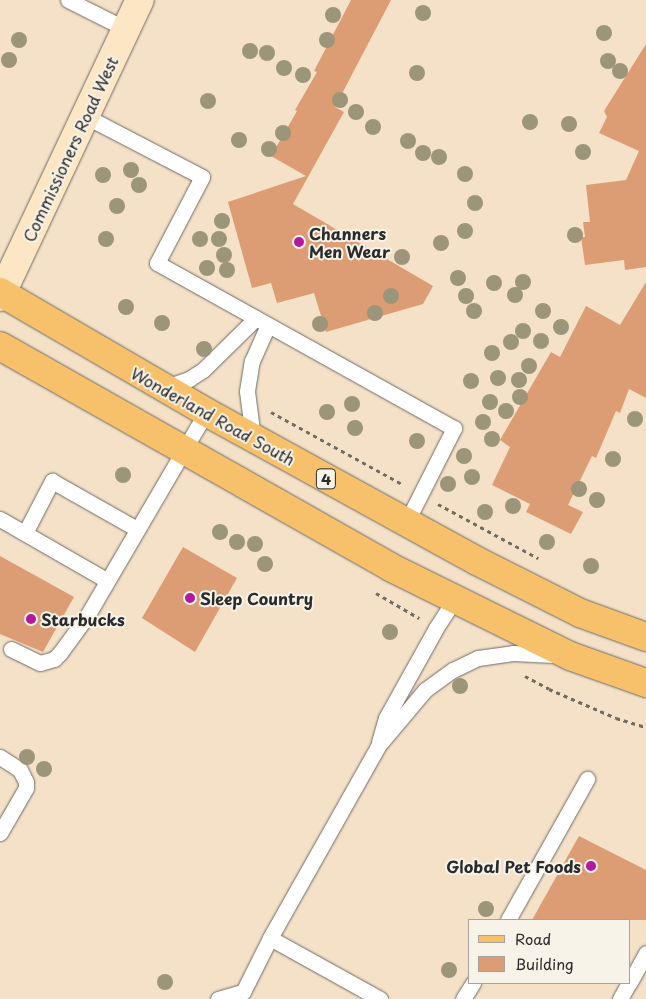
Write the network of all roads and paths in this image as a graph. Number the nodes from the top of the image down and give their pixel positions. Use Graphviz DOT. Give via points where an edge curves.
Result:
graph roads {
  1 [pos="68,0"];
  2 [pos="140,0"];
  3 [pos="126,29"];
  4 [pos="85,116"];
  5 [pos="1,294"];
  6 [pos="262,321"];
  7 [pos="0,346"];
  8 [pos="162,388"];
  9 [pos="250,400"];
  10 [pos="206,412"];
  11 [pos="253,438"];
  12 [pos="183,452"];
  13 [pos="420,494"];
  14 [pos="0,519"];
  15 [pos="406,523"];
  16 [pos="137,529"];
  17 [pos="25,533"];
  18 [pos="539,559"];
  19 [pos="106,580"];
  20 [pos="454,600"];
  21 [pos="646,637"];
  22 [pos="11,649"];
  23 [pos="570,656"];
  24 [pos="646,683"];
  25 [pos="378,746"];
  26 [pos="0,757"];
  27 [pos="586,779"];
  28 [pos="0,833"];
  29 [pos="509,919"];
  30 [pos="270,938"];
  31 [pos="646,953"];
  32 [pos="631,979"];
  33 [pos="471,984"];
  34 [pos="628,984"];
  35 [pos="372,998"];
  36 [pos="218,999"];
  37 [pos="463,999"];
  38 [pos="620,999"];
  1 -- 3 [label="lane"];
  2 -- 3 [label="main road, Commissioners Road West"];
  3 -- 4 [label="main road, Commissioners Road West"];
  4 -- 5 [label="main road, Commissioners Road West"];
  4 -- 6 [label="lane" via="202,177 157,263"];
  5 -- 8 [label="main road, Wonderland Road South / 4"];
  6 -- 8 [label="lane" via="203,370"];
  6 -- 9 [label="lane" via="247,391"];
  6 -- 13 [label="lane" via="454,428"];
  7 -- 12 [label="main road"];
  8 -- 10 [label="main road, Wonderland Road South / 4"];
  9 -- 11 [label="lane"];
  9 -- 13 [label="path"];
  10 -- 11 [label="main road, Wonderland Road South / 4"];
  10 -- 12 [label="lane"];
  11 -- 15 [label="main road, Wonderland Road South / 4"];
  12 -- 16 [label="lane"];
  12 -- 20 [label="main road"];
  13 -- 15 [label="lane"];
  13 -- 18 [label="path"];
  14 -- 17 [label="lane"];
  15 -- 21 [label="main road, Wonderland Road South / 4" via="580,612"];
  16 -- 17 [label="lane" via="52,481"];
  16 -- 19 [label="lane"];
  17 -- 19 [label="lane"];
  19 -- 22 [label="lane" via="82,623 54,659 40,663"];
  20 -- 23 [label="main road"];
  20 -- 25 [label="lane" via="386,718"];
  23 -- 24 [label="main road"];
  23 -- 25 [label="lane" via="513,653 467,662 425,690"];
  25 -- 30 [label="lane"];
  26 -- 28 [label="lane" via="20,770 26,788"];
  27 -- 29 [label="lane"];
  30 -- 35 [label="lane"];
  30 -- 36 [label="lane" via="243,992"];
  31 -- 32 [label="lane"];
  33 -- 37 [label="lane"];
  34 -- 38 [label="lane"];
}
